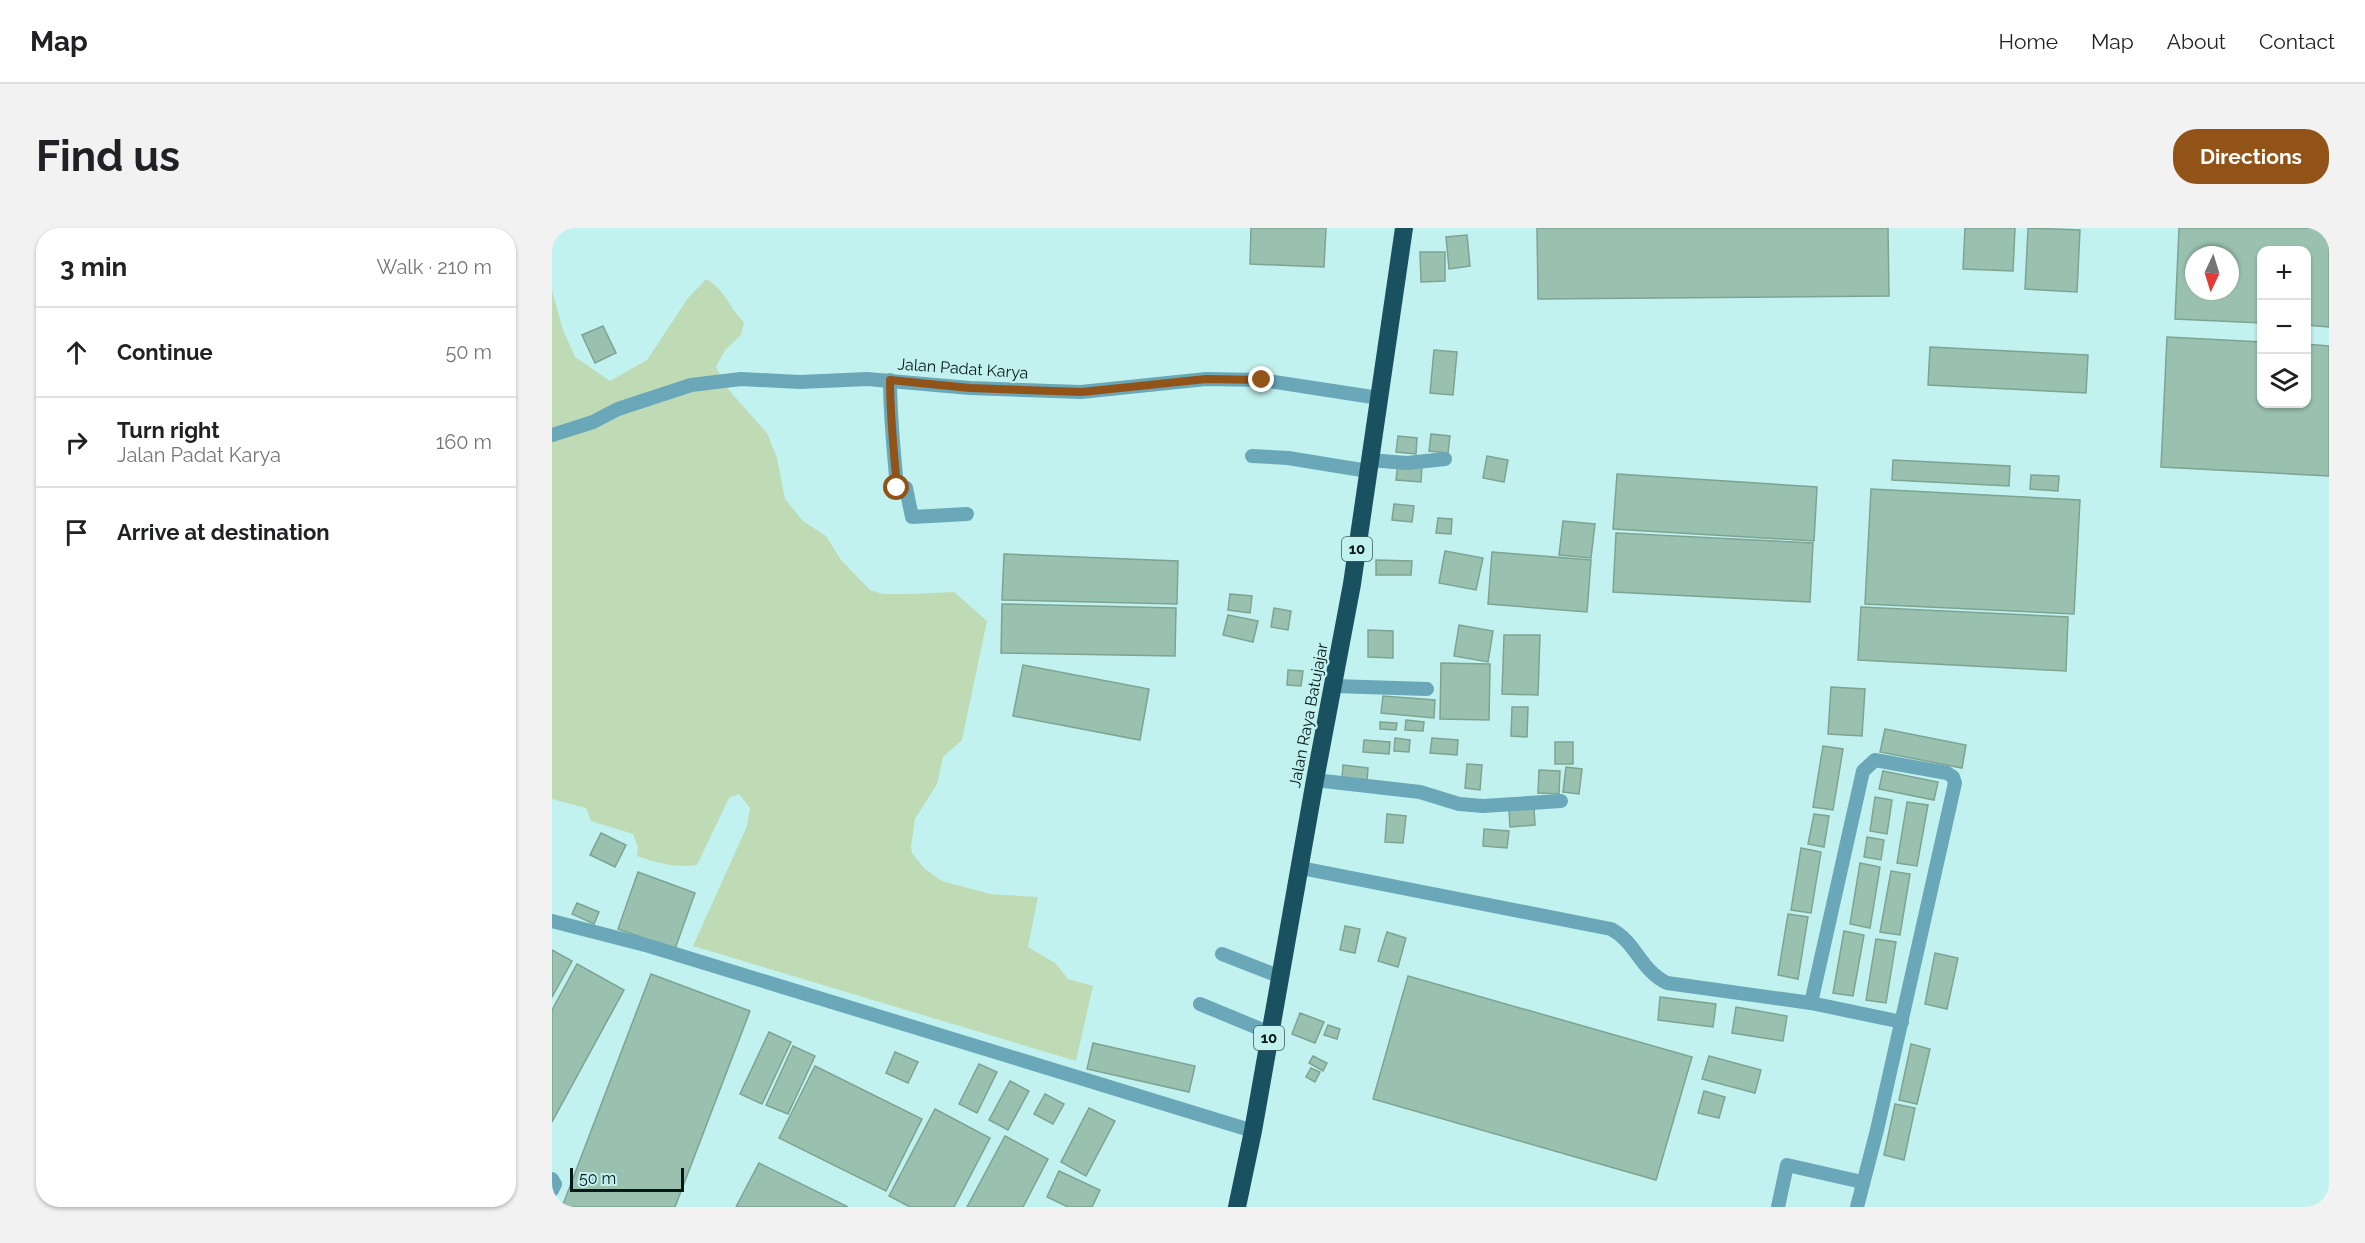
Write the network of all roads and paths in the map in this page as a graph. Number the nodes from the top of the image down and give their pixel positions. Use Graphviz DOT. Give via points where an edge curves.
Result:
graph roads {
  1 [pos="1404,228"];
  2 [pos="890,380"];
  3 [pos="1379,398"];
  4 [pos="552,435"];
  5 [pos="1252,456"];
  6 [pos="1445,459"];
  7 [pos="1368,465"];
  8 [pos="967,514"];
  9 [pos="1334,686"];
  10 [pos="1427,689"];
  11 [pos="1315,780"];
  12 [pos="1561,801"];
  13 [pos="1301,868"];
  14 [pos="552,921"];
  15 [pos="1222,954"];
  16 [pos="1281,977"];
  17 [pos="1811,1003"];
  18 [pos="1200,1004"];
  19 [pos="1902,1022"];
  20 [pos="1270,1033"];
  21 [pos="1253,1131"];
  22 [pos="552,1179"];
  23 [pos="1862,1182"];
  24 [pos="552,1190"];
  25 [pos="1237,1207"];
  26 [pos="1778,1207"];
  27 [pos="1857,1207"];
  1 -- 3 [label="highway, Jalan Raya Batujajar / 10"];
  2 -- 3 [label="street, Jalan Padat Karya" via="1082,392 1206,379 1262,380"];
  2 -- 4 [label="street, Jalan Padat Karya" via="741,379 691,385"];
  2 -- 8 [label="street" via="894,433 891,445 897,488 906,488 912,517"];
  3 -- 7 [label="highway, Jalan Raya Batujajar / 10"];
  5 -- 7 [label="street"];
  6 -- 7 [label="street"];
  7 -- 9 [label="highway, Jalan Raya Batujajar / 10"];
  9 -- 10 [label="street"];
  9 -- 11 [label="highway, Jalan Raya Batujajar / 10"];
  11 -- 12 [label="street" via="1420,792 1466,805"];
  11 -- 13 [label="highway, Jalan Raya Batujajar / 10"];
  13 -- 16 [label="highway, Jalan Raya Batujajar / 10"];
  13 -- 17 [label="street" via="1611,930 1626,940 1648,972 1667,983"];
  14 -- 21 [label="street" via="649,946"];
  15 -- 16 [label="street"];
  16 -- 20 [label="highway, Jalan Raya Batujajar / 10"];
  17 -- 19 [label="street"];
  17 -- 19 [label="street" via="1863,771 1875,760 1947,773 1955,783"];
  18 -- 20 [label="street"];
  19 -- 23 [label="street"];
  20 -- 21 [label="highway, Jalan Raya Batujajar / 10"];
  21 -- 25 [label="highway, Jalan Raya Batujajar / 10"];
  22 -- 24 [label="street"];
  23 -- 26 [label="street" via="1787,1165"];
  23 -- 27 [label="street"];
}
